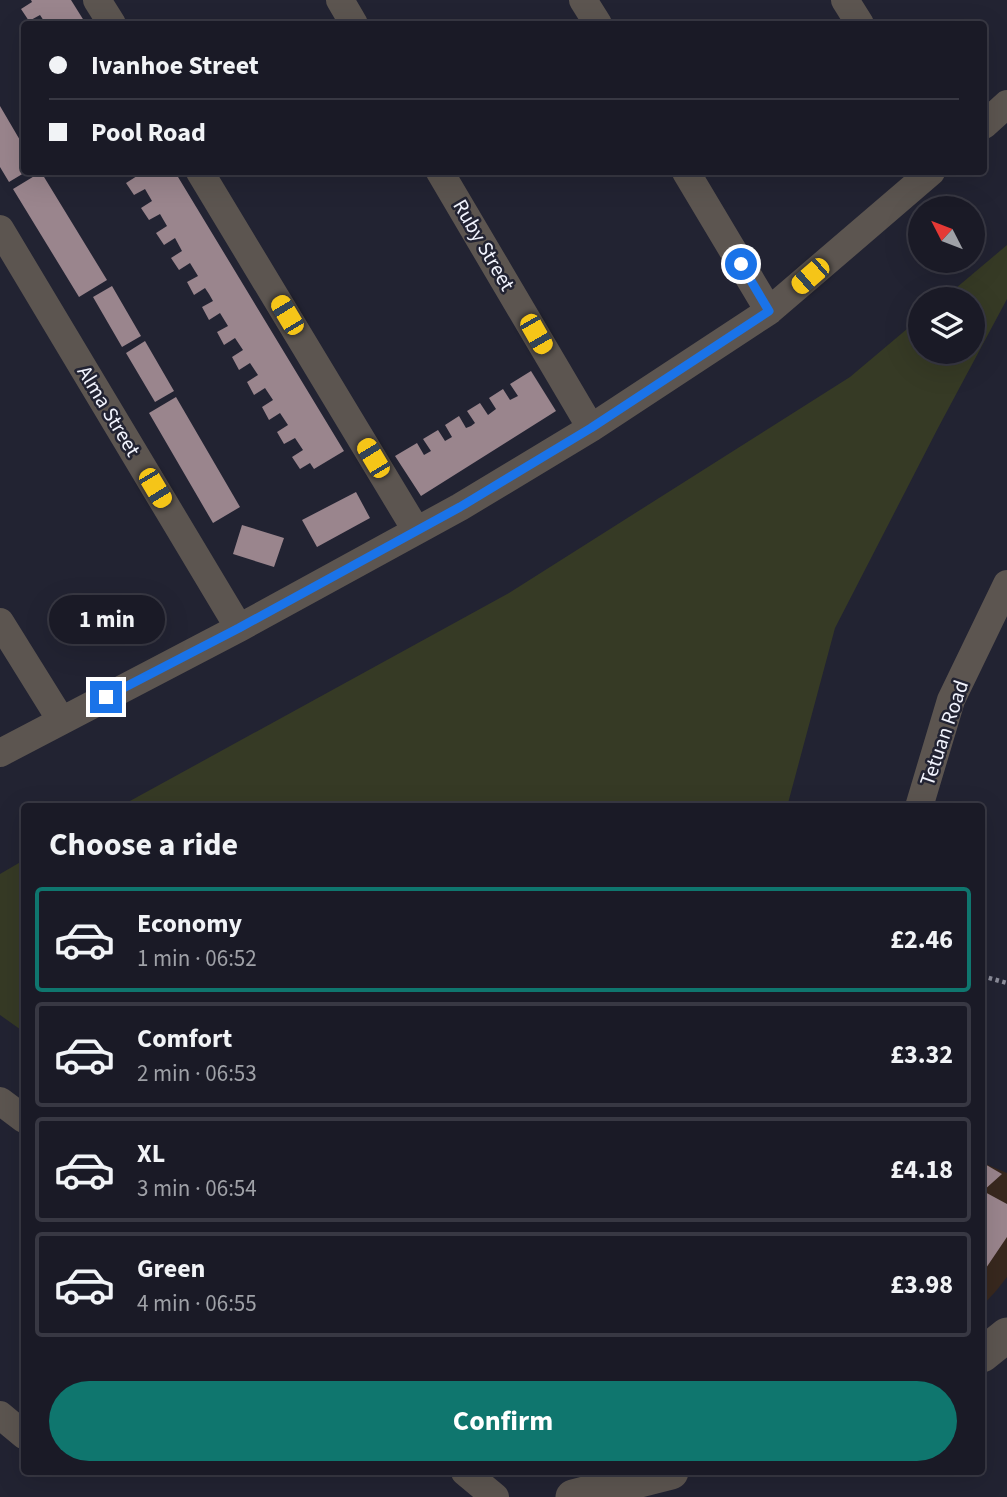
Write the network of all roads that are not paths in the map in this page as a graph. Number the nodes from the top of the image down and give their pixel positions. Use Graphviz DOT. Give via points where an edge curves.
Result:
graph roads {
  1 [pos="97,0"];
  2 [pos="340,0"];
  3 [pos="583,0"];
  4 [pos="845,0"];
  5 [pos="110,21"];
  6 [pos="352,21"];
  7 [pos="596,21"];
  8 [pos="858,21"];
  9 [pos="1007,104"];
  10 [pos="987,122"];
  11 [pos="202,175"];
  12 [pos="442,175"];
  13 [pos="688,175"];
  14 [pos="928,175"];
  15 [pos="0,229"];
  16 [pos="769,311"];
  17 [pos="591,428"];
  18 [pos="416,530"];
  19 [pos="1007,584"];
  20 [pos="0,622"];
  21 [pos="239,628"];
  22 [pos="61,720"];
  23 [pos="0,753"];
  24 [pos="920,803"];
  25 [pos="0,1101"];
  26 [pos="21,1117"];
  27 [pos="1007,1335"];
  28 [pos="985,1353"];
  29 [pos="1007,1366"];
  30 [pos="985,1373"];
  31 [pos="0,1415"];
  32 [pos="21,1432"];
  33 [pos="469,1475"];
  34 [pos="659,1475"];
  35 [pos="495,1497"];
  36 [pos="573,1497"];
  1 -- 5 [label="street"];
  2 -- 6 [label="street"];
  3 -- 7 [label="street"];
  4 -- 8 [label="street"];
  9 -- 10 [label="street"];
  11 -- 18 [label="street"];
  12 -- 17 [label="street, Ruby Street"];
  13 -- 16 [label="street"];
  14 -- 16 [label="street"];
  15 -- 21 [label="street, Alma Street"];
  16 -- 17 [label="street"];
  17 -- 18 [label="street"];
  18 -- 21 [label="street"];
  19 -- 24 [label="street, Tetuan Road" via="951,700"];
  20 -- 22 [label="street"];
  21 -- 22 [label="street"];
  22 -- 23 [label="street"];
  25 -- 26 [label="street"];
  27 -- 28 [label="street"];
  29 -- 30 [label="street"];
  31 -- 32 [label="street"];
  33 -- 35 [label="street"];
  34 -- 36 [label="street"];
}
